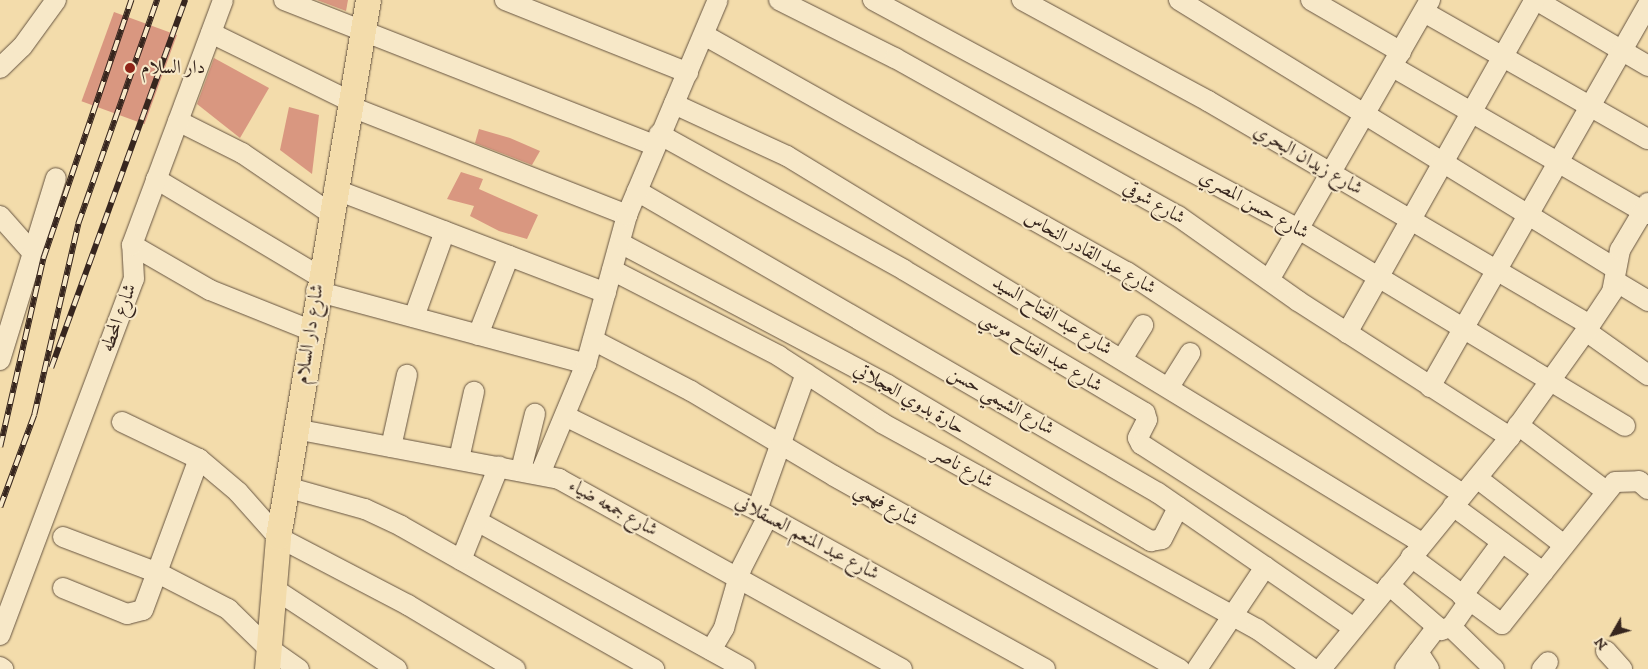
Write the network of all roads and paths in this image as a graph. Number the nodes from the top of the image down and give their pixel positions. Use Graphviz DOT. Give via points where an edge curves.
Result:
graph roads {
  1 [pos="56,0"];
  2 [pos="223,0"];
  3 [pos="284,0"];
  4 [pos="368,0"];
  5 [pos="505,0"];
  6 [pos="718,0"];
  7 [pos="779,0"];
  8 [pos="873,0"];
  9 [pos="1022,0"];
  10 [pos="1179,0"];
  11 [pos="1311,0"];
  12 [pos="1535,0"];
  13 [pos="1648,5"];
  14 [pos="1427,6"];
  15 [pos="362,31"];
  16 [pos="211,33"];
  17 [pos="704,35"];
  18 [pos="1622,51"];
  19 [pos="1504,57"];
  20 [pos="1397,60"];
  21 [pos="1648,66"];
  22 [pos="0,68"];
  23 [pos="688,73"];
  24 [pos="349,104"];
  25 [pos="674,104"];
  26 [pos="1590,106"];
  27 [pos="1472,113"];
  28 [pos="1365,116"];
  29 [pos="178,121"];
  30 [pos="657,140"];
  31 [pos="1648,140"];
  32 [pos="1558,162"];
  33 [pos="1443,166"];
  34 [pos="1330,173"];
  35 [pos="56,178"];
  36 [pos="156,179"];
  37 [pos="637,190"];
  38 [pos="332,201"];
  39 [pos="1646,209"];
  40 [pos="627,215"];
  41 [pos="0,216"];
  42 [pos="1527,216"];
  43 [pos="1412,221"];
  44 [pos="1297,228"];
  45 [pos="445,231"];
  46 [pos="620,243"];
  47 [pos="132,245"];
  48 [pos="32,252"];
  49 [pos="509,256"];
  50 [pos="612,270"];
  51 [pos="1496,270"];
  52 [pos="1616,275"];
  53 [pos="1379,278"];
  54 [pos="1268,280"];
  55 [pos="318,284"];
  56 [pos="606,293"];
  57 [pos="1648,301"];
  58 [pos="414,317"];
  59 [pos="1143,325"];
  60 [pos="1463,328"];
  61 [pos="1588,328"];
  62 [pos="310,330"];
  63 [pos="1347,333"];
  64 [pos="478,335"];
  65 [pos="593,340"];
  66 [pos="1190,353"];
  67 [pos="1122,359"];
  68 [pos="0,360"];
  69 [pos="586,364"];
  70 [pos="806,373"];
  71 [pos="408,375"];
  72 [pos="1648,375"];
  73 [pos="1550,381"];
  74 [pos="1430,387"];
  75 [pos="1170,388"];
  76 [pos="474,392"];
  77 [pos="535,414"];
  78 [pos="565,416"];
  79 [pos="122,422"];
  80 [pos="1626,426"];
  81 [pos="295,429"];
  82 [pos="1514,431"];
  83 [pos="781,445"];
  84 [pos="391,447"];
  85 [pos="199,459"];
  86 [pos="459,459"];
  87 [pos="499,466"];
  88 [pos="520,470"];
  89 [pos="540,474"];
  90 [pos="1476,478"];
  91 [pos="286,487"];
  92 [pos="1648,488"];
  93 [pos="1606,490"];
  94 [pos="1458,500"];
  95 [pos="1178,506"];
  96 [pos="763,513"];
  97 [pos="477,521"];
  98 [pos="63,537"];
  99 [pos="278,537"];
  100 [pos="1502,542"];
  101 [pos="1564,544"];
  102 [pos="1417,550"];
  103 [pos="461,560"];
  104 [pos="1265,567"];
  105 [pos="1543,572"];
  106 [pos="158,573"];
  107 [pos="738,577"];
  108 [pos="63,588"];
  109 [pos="273,588"];
  110 [pos="1384,591"];
  111 [pos="1466,598"];
  112 [pos="1234,616"];
  113 [pos="1444,627"];
  114 [pos="1354,628"];
  115 [pos="0,635"];
  116 [pos="711,650"];
  117 [pos="1606,651"];
  118 [pos="1418,652"];
  119 [pos="267,658"];
  120 [pos="736,667"];
  121 [pos="299,669"];
  122 [pos="398,669"];
  123 [pos="515,669"];
  124 [pos="654,669"];
  125 [pos="902,669"];
  126 [pos="1045,669"];
  127 [pos="1194,669"];
  128 [pos="1313,669"];
  129 [pos="1321,669"];
  130 [pos="1405,669"];
  131 [pos="1429,669"];
  132 [pos="1494,669"];
  133 [pos="1622,669"];
  1 -- 22 [label="street" via="22,47"];
  2 -- 16 [label="street, شارع المحطه"];
  3 -- 15 [label="street"];
  4 -- 15 [label="main road, شارع دار السلام"];
  5 -- 23 [label="street"];
  6 -- 17 [label="street"];
  7 -- 54 [label="street, شارع شوقي" via="895,58 1178,216"];
  8 -- 44 [label="street, شارع حسن المصري"];
  9 -- 34 [label="street, شارع زيدان البحري"];
  10 -- 28 [label="street"];
  11 -- 20 [label="street"];
  12 -- 18 [label="street"];
  12 -- 19 [label="street"];
  13 -- 18 [label="street"];
  14 -- 19 [label="street"];
  14 -- 20 [label="street"];
  15 -- 24 [label="main road, شارع دار السلام"];
  15 -- 30 [label="street"];
  16 -- 24 [label="street"];
  16 -- 29 [label="street, شارع المحطه"];
  17 -- 23 [label="street"];
  17 -- 94 [label="street, شارع عبد القادر النحاس" via="1127,272"];
  18 -- 21 [label="street"];
  18 -- 26 [label="street"];
  19 -- 26 [label="street"];
  19 -- 27 [label="street"];
  20 -- 27 [label="street"];
  20 -- 28 [label="street"];
  23 -- 25 [label="street"];
  24 -- 38 [label="main road, شارع دار السلام"];
  24 -- 40 [label="street"];
  25 -- 30 [label="street"];
  25 -- 67 [label="street, شارع عبد الفتاح السيد" via="787,156"];
  26 -- 31 [label="street"];
  26 -- 32 [label="street"];
  27 -- 32 [label="street"];
  27 -- 33 [label="street"];
  28 -- 33 [label="street"];
  28 -- 34 [label="street"];
  29 -- 36 [label="street, شارع المحطه"];
  29 -- 38 [label="street"];
  30 -- 37 [label="street"];
  30 -- 110 [label="street, شارع عبد الفتاح موسي" via="904,270 1145,413 1147,420 1138,438 1141,444"];
  32 -- 39 [label="street"];
  32 -- 42 [label="street"];
  33 -- 42 [label="street"];
  33 -- 43 [label="street"];
  34 -- 43 [label="street, شارع زيدان البحري"];
  34 -- 44 [label="street"];
  35 -- 48 [label="street"];
  36 -- 47 [label="street, شارع المحطه"];
  36 -- 55 [label="street"];
  37 -- 40 [label="street"];
  37 -- 95 [label="street, شارع الشيمي حسن"];
  38 -- 45 [label="street"];
  38 -- 55 [label="main road, شارع دار السلام"];
  39 -- 52 [label="street" via="1620,250"];
  40 -- 46 [label="street"];
  41 -- 48 [label="street"];
  42 -- 51 [label="street"];
  42 -- 52 [label="street"];
  43 -- 51 [label="street, شارع زيدان البحري"];
  43 -- 53 [label="street"];
  44 -- 53 [label="street, شارع حسن المصري"];
  44 -- 54 [label="street"];
  45 -- 49 [label="street"];
  45 -- 58 [label="street"];
  46 -- 50 [label="street"];
  46 -- 95 [label="street, حارة بدوي العجلاتي" via="888,385 1151,541 1162,538"];
  47 -- 62 [label="street" via="210,290"];
  47 -- 115 [label="street, شارع المحطه" via="134,279"];
  48 -- 68 [label="street"];
  49 -- 56 [label="street"];
  49 -- 64 [label="street"];
  50 -- 56 [label="street"];
  50 -- 70 [label="street, شارع ناصر"];
  51 -- 60 [label="street"];
  51 -- 61 [label="street, شارع زيدان البحري"];
  52 -- 57 [label="street"];
  52 -- 61 [label="street"];
  53 -- 60 [label="street, شارع حسن المصري"];
  53 -- 63 [label="street"];
  54 -- 63 [label="street, شارع شوقي"];
  55 -- 58 [label="street"];
  55 -- 62 [label="main road, شارع دار السلام"];
  56 -- 65 [label="street"];
  58 -- 64 [label="street"];
  59 -- 67 [label="street"];
  60 -- 73 [label="street, شارع حسن المصري"];
  60 -- 74 [label="street"];
  61 -- 72 [label="street, شارع زيدان البحري"];
  61 -- 73 [label="street"];
  62 -- 81 [label="main road, شارع دار السلام"];
  63 -- 74 [label="street, شارع شوقي"];
  64 -- 69 [label="street"];
  65 -- 69 [label="street"];
  65 -- 83 [label="street, شارع فهمي" via="691,390"];
  66 -- 75 [label="street"];
  67 -- 75 [label="street, شارع عبد الفتاح السيد"];
  69 -- 78 [label="street"];
  70 -- 83 [label="street"];
  70 -- 112 [label="street, شارع ناصر" via="882,423"];
  71 -- 84 [label="street"];
  73 -- 80 [label="street, شارع حسن المصري"];
  73 -- 82 [label="street"];
  74 -- 82 [label="street, شارع شوقي"];
  75 -- 102 [label="street, شارع عبد الفتاح السيد"];
  76 -- 86 [label="street"];
  77 -- 88 [label="street"];
  78 -- 89 [label="street"];
  78 -- 96 [label="street, شارع عبد المنعم العسقلاني"];
  79 -- 85 [label="street"];
  81 -- 84 [label="street, شارع جمعه ضياء"];
  81 -- 91 [label="main road, شارع دار السلام"];
  82 -- 90 [label="street"];
  82 -- 93 [label="street, شارع شوقي"];
  83 -- 96 [label="street"];
  83 -- 127 [label="street, شارع فهمي"];
  84 -- 86 [label="street, شارع جمعه ضياء"];
  85 -- 99 [label="street" via="238,492"];
  85 -- 106 [label="street"];
  86 -- 87 [label="street, شارع جمعه ضياء"];
  87 -- 88 [label="street, شارع جمعه ضياء"];
  87 -- 97 [label="street"];
  88 -- 89 [label="street, شارع جمعه ضياء"];
  89 -- 107 [label="street, شارع جمعه ضياء" via="574,486"];
  90 -- 94 [label="street"];
  90 -- 101 [label="street"];
  91 -- 99 [label="main road, شارع دار السلام"];
  91 -- 103 [label="street" via="365,509"];
  92 -- 93 [label="street" via="1626,478"];
  93 -- 101 [label="street"];
  94 -- 100 [label="street, شارع عبد القادر النحاس"];
  94 -- 102 [label="street"];
  95 -- 104 [label="street, شارع الشيمي حسن"];
  96 -- 107 [label="street"];
  96 -- 126 [label="street, شارع عبد المنعم العسقلاني"];
  97 -- 103 [label="street"];
  97 -- 116 [label="street"];
  98 -- 106 [label="street"];
  99 -- 109 [label="main road, شارع دار السلام"];
  99 -- 123 [label="street" via="408,604"];
  100 -- 105 [label="street, شارع عبد القادر النحاس"];
  100 -- 111 [label="street"];
  101 -- 105 [label="street"];
  102 -- 110 [label="street"];
  102 -- 111 [label="street, شارع عبد الفتاح السيد"];
  103 -- 124 [label="street"];
  104 -- 112 [label="street"];
  104 -- 114 [label="street, شارع الشيمي حسن"];
  105 -- 111 [label="street, شارع عبد الفتاح السيد" via="1502,624"];
  106 -- 108 [label="street" via="147,602 136,614"];
  106 -- 119 [label="street" via="228,609"];
  107 -- 116 [label="street" via="727,621"];
  107 -- 125 [label="street, شارع جمعه ضياء"];
  109 -- 119 [label="main road, شارع دار السلام"];
  109 -- 122 [label="street"];
  110 -- 113 [label="street"];
  110 -- 114 [label="street"];
  111 -- 113 [label="street"];
  112 -- 127 [label="street"];
  112 -- 128 [label="street, شارع ناصر"];
  113 -- 118 [label="street"];
  113 -- 132 [label="street"];
  114 -- 129 [label="street"];
  116 -- 120 [label="street"];
  117 -- 133 [label="street"];
  118 -- 130 [label="street"];
  118 -- 131 [label="street"];
  119 -- 121 [label="street"];
}
